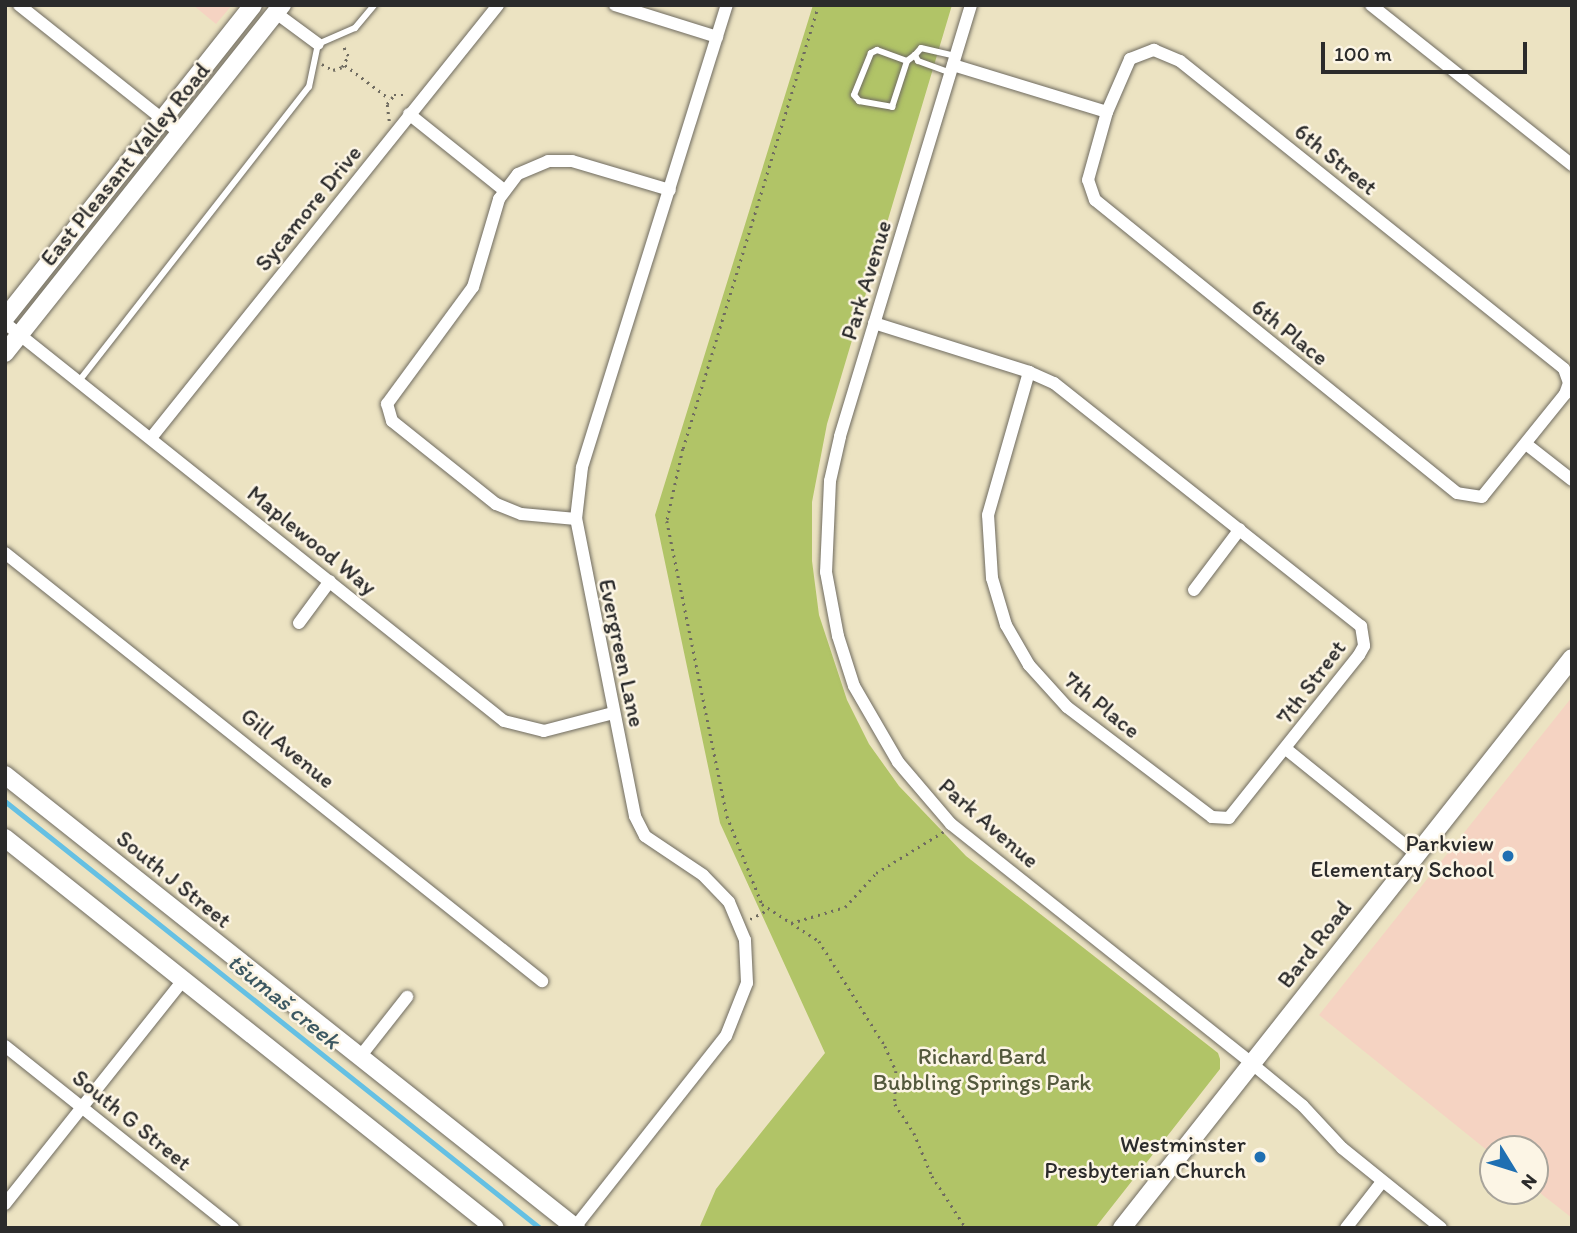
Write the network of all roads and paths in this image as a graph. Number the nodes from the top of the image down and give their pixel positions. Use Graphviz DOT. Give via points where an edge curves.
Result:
graph roads {
  1 [pos="19,5"];
  2 [pos="253,5"];
  3 [pos="374,5"];
  4 [pos="498,5"];
  5 [pos="615,5"];
  6 [pos="727,5"];
  7 [pos="819,5"];
  8 [pos="971,5"];
  9 [pos="1371,5"];
  10 [pos="279,9"];
  11 [pos="334,37"];
  12 [pos="717,37"];
  13 [pos="318,44"];
  14 [pos="915,55"];
  15 [pos="314,60"];
  16 [pos="907,61"];
  17 [pos="345,65"];
  18 [pos="953,65"];
  19 [pos="408,96"];
  20 [pos="390,99"];
  21 [pos="1107,112"];
  22 [pos="409,114"];
  23 [pos="162,119"];
  24 [pos="389,121"];
  25 [pos="181,134"];
  26 [pos="1572,165"];
  27 [pos="503,190"];
  28 [pos="670,190"];
  29 [pos="5,320"];
  30 [pos="874,323"];
  31 [pos="20,335"];
  32 [pos="5,353"];
  33 [pos="1029,372"];
  34 [pos="78,382"];
  35 [pos="151,438"];
  36 [pos="1527,444"];
  37 [pos="1572,480"];
  38 [pos="576,519"];
  39 [pos="1240,529"];
  40 [pos="5,552"];
  41 [pos="330,581"];
  42 [pos="1194,590"];
  43 [pos="299,623"];
  44 [pos="1572,658"];
  45 [pos="613,713"];
  46 [pos="1286,749"];
  47 [pos="5,775"];
  48 [pos="951,824"];
  49 [pos="5,838"];
  50 [pos="1416,854"];
  51 [pos="768,910"];
  52 [pos="791,923"];
  53 [pos="740,924"];
  54 [pos="183,980"];
  55 [pos="542,981"];
  56 [pos="407,997"];
  57 [pos="5,1046"];
  58 [pos="359,1058"];
  59 [pos="1251,1063"];
  60 [pos="82,1107"];
  61 [pos="1382,1182"];
  62 [pos="5,1204"];
  63 [pos="576,1227"];
  64 [pos="233,1228"];
  65 [pos="495,1228"];
  66 [pos="966,1228"];
  67 [pos="1122,1228"];
  68 [pos="1346,1228"];
  69 [pos="1441,1228"];
  1 -- 23 [label="street"];
  2 -- 23 [label="street, East Pleasant Valley Road"];
  3 -- 11 [label="lane" via="355,29"];
  4 -- 22 [label="street, Sycamore Drive"];
  5 -- 12 [label="street"];
  6 -- 12 [label="street, Evergreen Lane"];
  7 -- 51 [label="path" via="683,449 667,521 727,817"];
  8 -- 18 [label="street, Park Avenue"];
  9 -- 26 [label="street"];
  10 -- 13 [label="street"];
  10 -- 25 [label="street, East Pleasant Valley Road"];
  11 -- 13 [label="lane"];
  11 -- 17 [label="path" via="347,51"];
  12 -- 28 [label="street, Evergreen Lane"];
  13 -- 15 [label="lane"];
  14 -- 16 [label="lane"];
  14 -- 18 [label="lane" via="918,61"];
  14 -- 18 [label="lane" via="921,48"];
  15 -- 17 [label="path" via="333,70"];
  15 -- 34 [label="lane" via="309,88"];
  16 -- 16 [label="lane" via="892,107 859,101 854,95 871,53 877,50"];
  17 -- 20 [label="path"];
  18 -- 21 [label="street"];
  18 -- 30 [label="street, Park Avenue"];
  19 -- 20 [label="path" via="399,93"];
  20 -- 24 [label="path" via="384,109"];
  21 -- 36 [label="street, 6th Place" via="1088,180 1095,200 1457,493 1482,497"];
  21 -- 36 [label="street, 6th Street" via="1130,59 1154,50 1180,61 1564,369 1569,383 1565,394"];
  22 -- 27 [label="street"];
  22 -- 35 [label="street, Sycamore Drive"];
  23 -- 25 [label="street"];
  23 -- 29 [label="street, East Pleasant Valley Road"];
  25 -- 31 [label="street, East Pleasant Valley Road"];
  27 -- 28 [label="street" via="528,168 560,159"];
  27 -- 38 [label="street" via="473,288 390,396 388,413 496,503 521,514"];
  28 -- 38 [label="street, Evergreen Lane" via="582,467"];
  29 -- 31 [label="street, Maplewood Way"];
  30 -- 33 [label="street, 7th Street"];
  30 -- 48 [label="street, Park Avenue" via="830,481 826,572 838,636 876,730"];
  31 -- 32 [label="street, East Pleasant Valley Road"];
  31 -- 34 [label="street, Maplewood Way"];
  33 -- 39 [label="street, 7th Street" via="1073,397"];
  33 -- 46 [label="street, 7th Place" via="996,478 988,549 996,598 1029,665 1066,707 1212,817 1237,813"];
  34 -- 35 [label="street, Maplewood Way"];
  35 -- 41 [label="street, Maplewood Way"];
  36 -- 37 [label="street"];
  38 -- 45 [label="street, Evergreen Lane"];
  39 -- 42 [label="street"];
  39 -- 46 [label="street, 7th Street" via="1361,626 1364,636 1359,655"];
  40 -- 55 [label="street, Gill Avenue"];
  41 -- 43 [label="street"];
  41 -- 45 [label="street, Maplewood Way" via="517,727 544,731"];
  44 -- 50 [label="street, Bard Road"];
  45 -- 53 [label="street, Evergreen Lane" via="635,816 645,835 716,886"];
  46 -- 50 [label="street, 7th Street"];
  47 -- 58 [label="street, South J Street"];
  48 -- 52 [label="path" via="865,881 845,907"];
  48 -- 59 [label="street, Park Avenue"];
  49 -- 54 [label="street"];
  50 -- 59 [label="street, Bard Road"];
  51 -- 52 [label="path"];
  51 -- 53 [label="path"];
  52 -- 66 [label="path" via="820,942 885,1046 896,1071 895,1104 914,1133 932,1176"];
  53 -- 63 [label="street, Evergreen Lane" via="748,956 747,983 726,1036"];
  54 -- 60 [label="street"];
  54 -- 65 [label="street"];
  56 -- 58 [label="street"];
  57 -- 60 [label="street, South G Street"];
  58 -- 63 [label="street, South J Street"];
  59 -- 61 [label="street, Park Avenue"];
  59 -- 67 [label="street, Bard Road"];
  60 -- 62 [label="street"];
  60 -- 64 [label="street, South G Street"];
  61 -- 68 [label="street"];
  61 -- 69 [label="street, Park Avenue"];
}
